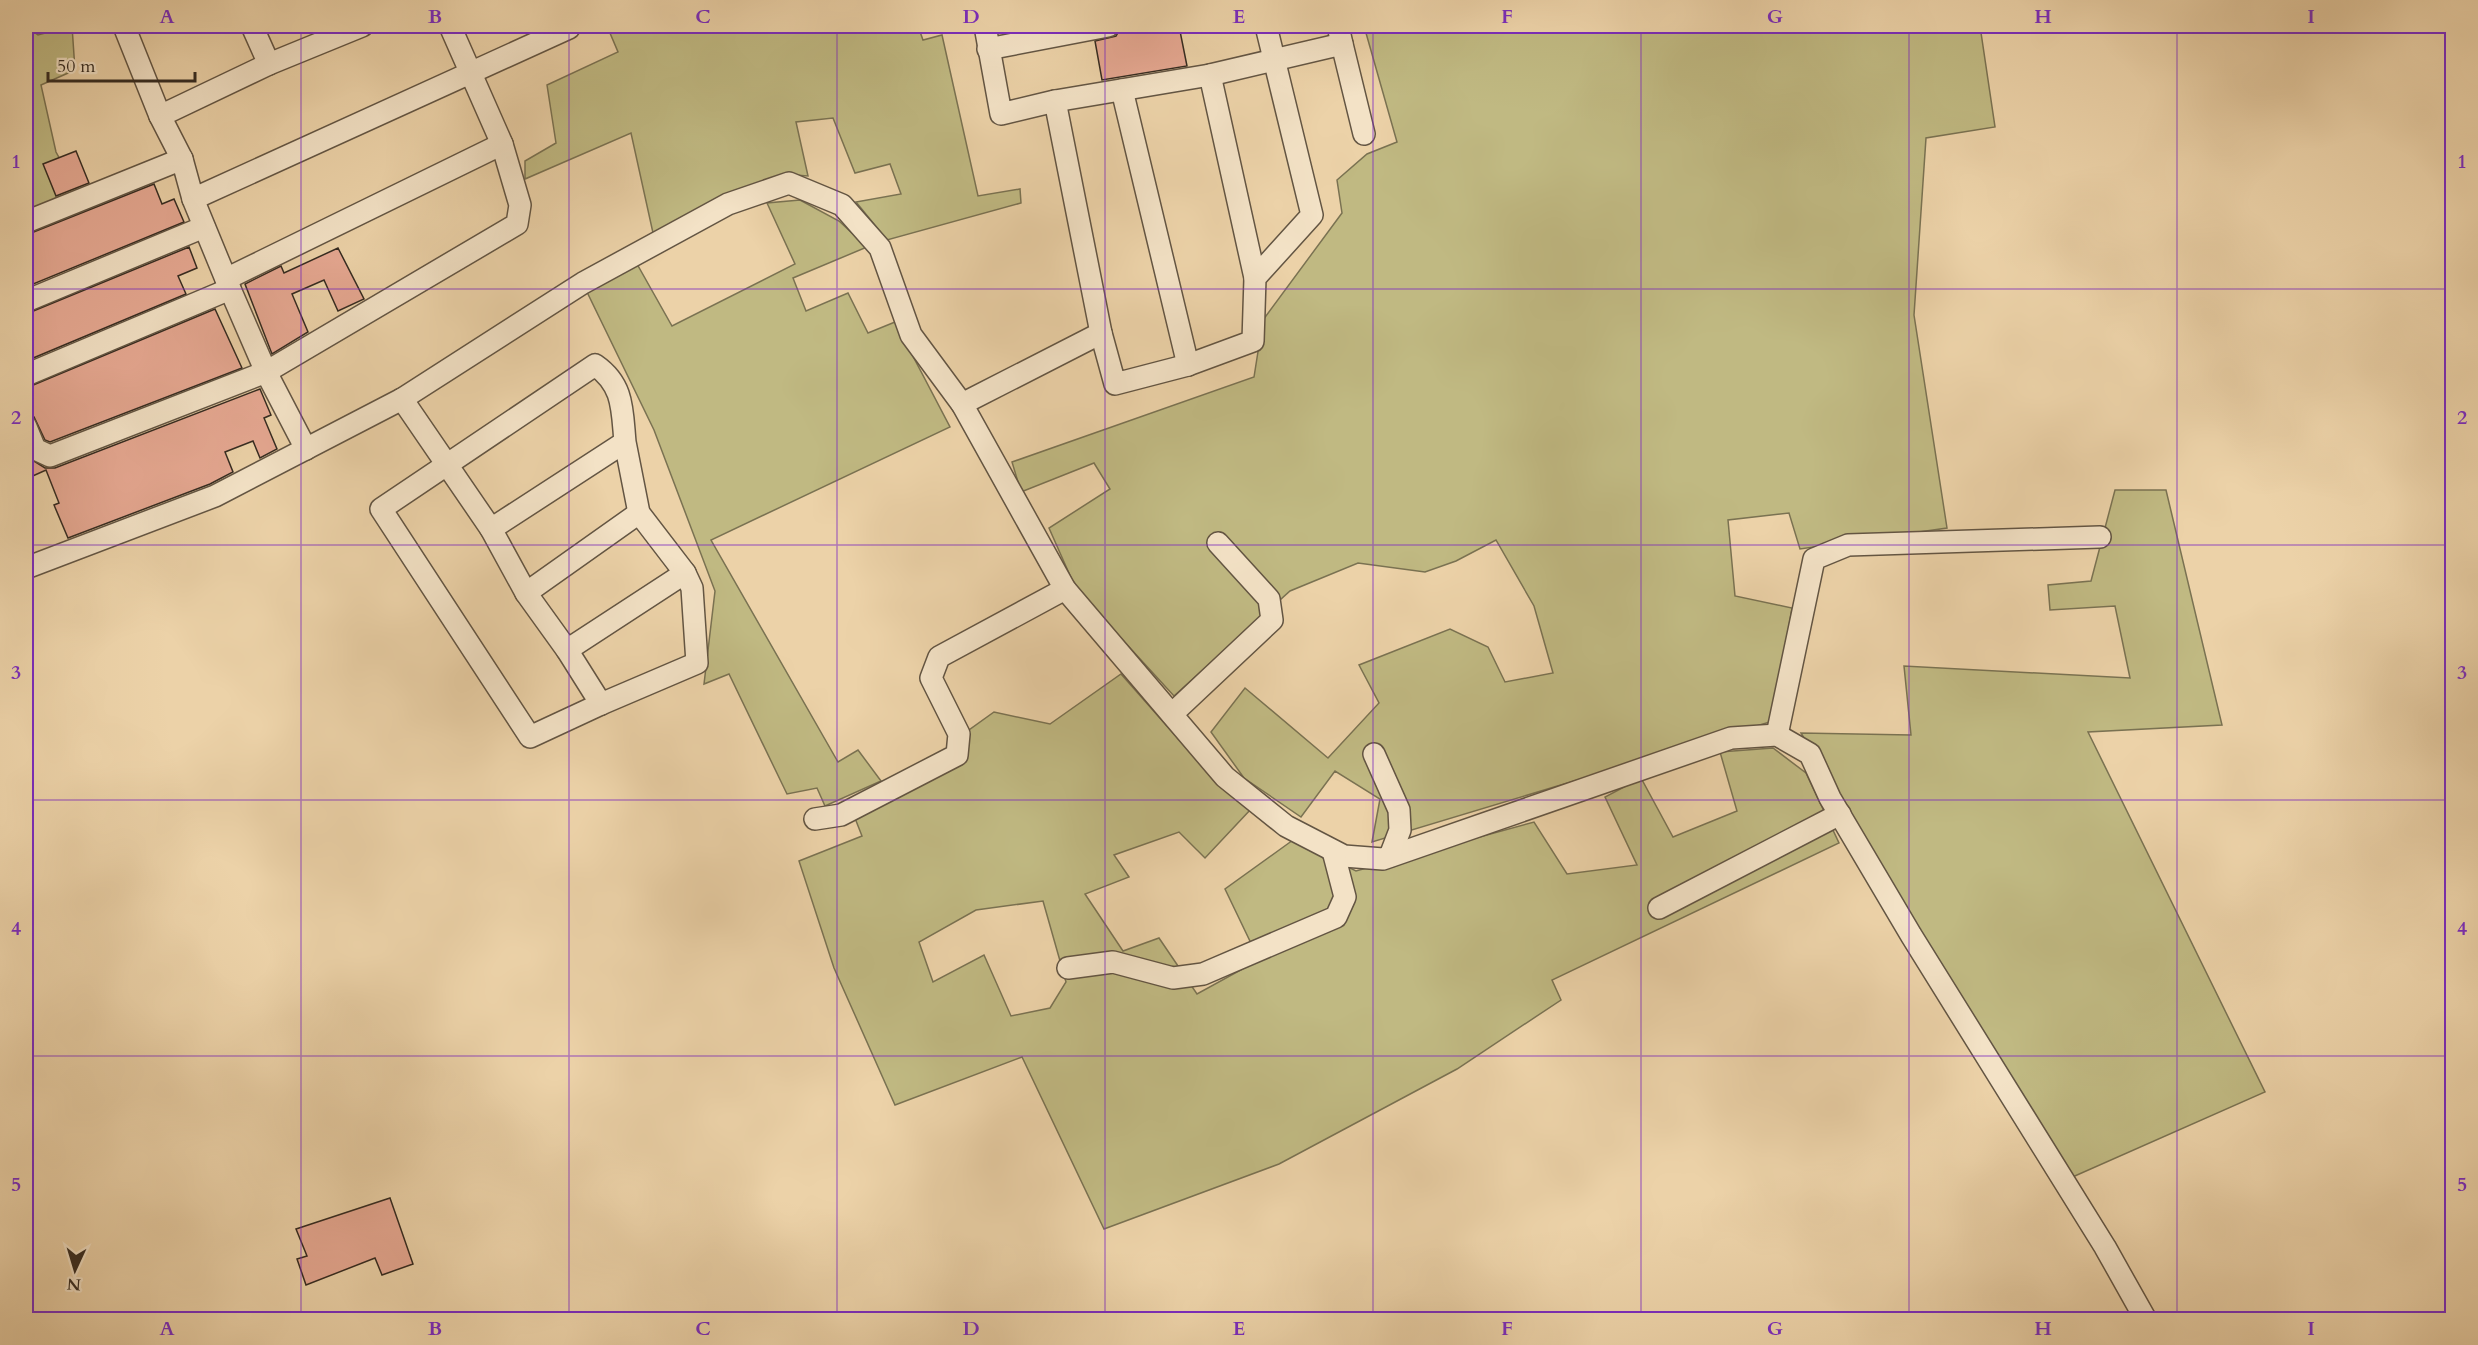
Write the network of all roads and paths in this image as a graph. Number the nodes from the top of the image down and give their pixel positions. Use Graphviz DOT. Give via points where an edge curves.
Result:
graph roads {
  1 [pos="124,26"];
  2 [pos="252,26"];
  3 [pos="362,26"];
  4 [pos="450,26"];
  5 [pos="985,26"];
  6 [pos="1108,26"];
  7 [pos="1266,26"];
  8 [pos="569,28"];
  9 [pos="1340,35"];
  10 [pos="988,49"];
  11 [pos="1274,58"];
  12 [pos="269,64"];
  13 [pos="472,71"];
  14 [pos="1210,75"];
  15 [pos="1122,90"];
  16 [pos="1055,101"];
  17 [pos="160,116"];
  18 [pos="1364,134"];
  19 [pos="502,144"];
  20 [pos="182,159"];
  21 [pos="193,199"];
  22 [pos="26,222"];
  23 [pos="204,227"];
  24 [pos="1255,278"];
  25 [pos="228,284"];
  26 [pos="26,301"];
  27 [pos="1101,333"];
  28 [pos="1188,365"];
  29 [pos="266,372"];
  30 [pos="26,375"];
  31 [pos="402,399"];
  32 [pos="962,404"];
  33 [pos="26,427"];
  34 [pos="625,442"];
  35 [pos="306,449"];
  36 [pos="447,466"];
  37 [pos="639,513"];
  38 [pos="491,529"];
  39 [pos="2100,537"];
  40 [pos="1218,543"];
  41 [pos="26,568"];
  42 [pos="685,573"];
  43 [pos="1065,589"];
  44 [pos="526,593"];
  45 [pos="567,650"];
  46 [pos="601,704"];
  47 [pos="1172,714"];
  48 [pos="1777,735"];
  49 [pos="1374,754"];
  50 [pos="1840,814"];
  51 [pos="814,819"];
  52 [pos="1333,851"];
  53 [pos="1390,856"];
  54 [pos="1659,908"];
  55 [pos="1068,968"];
  56 [pos="2146,1320"];
  1 -- 17 [label="street"];
  2 -- 12 [label="street"];
  3 -- 12 [label="street"];
  4 -- 13 [label="street"];
  5 -- 10 [label="street"];
  6 -- 10 [label="street"];
  7 -- 11 [label="street"];
  8 -- 13 [label="street"];
  9 -- 11 [label="street"];
  9 -- 18 [label="street"];
  10 -- 16 [label="street" via="1001,114"];
  11 -- 14 [label="street"];
  11 -- 24 [label="street" via="1312,215"];
  12 -- 17 [label="street"];
  13 -- 19 [label="street"];
  13 -- 21 [label="street"];
  14 -- 15 [label="street"];
  14 -- 24 [label="street"];
  15 -- 16 [label="street"];
  15 -- 28 [label="street"];
  16 -- 27 [label="street"];
  17 -- 20 [label="street"];
  19 -- 25 [label="street"];
  19 -- 29 [label="street" via="520,205 517,224"];
  20 -- 21 [label="street"];
  20 -- 22 [label="street"];
  21 -- 23 [label="street"];
  23 -- 25 [label="street"];
  23 -- 26 [label="street"];
  24 -- 28 [label="street" via="1253,341"];
  25 -- 29 [label="street"];
  25 -- 30 [label="street"];
  27 -- 28 [label="street" via="1116,384"];
  27 -- 32 [label="street"];
  29 -- 33 [label="street" via="50,456 35,449"];
  29 -- 35 [label="street"];
  31 -- 32 [label="street" via="583,283 728,204 789,183 842,205 880,248 911,335"];
  31 -- 35 [label="street"];
  31 -- 36 [label="street"];
  32 -- 43 [label="street"];
  34 -- 36 [label="street" via="620,393 595,365"];
  34 -- 37 [label="street"];
  34 -- 38 [label="street"];
  35 -- 41 [label="street" via="215,496"];
  36 -- 38 [label="street"];
  36 -- 46 [label="street" via="381,509 530,737"];
  37 -- 42 [label="street"];
  37 -- 44 [label="street"];
  38 -- 44 [label="street"];
  39 -- 48 [label="street" via="1848,544 1814,559"];
  40 -- 47 [label="street" via="1269,599 1272,620"];
  42 -- 45 [label="street"];
  42 -- 46 [label="street" via="692,588 697,663"];
  43 -- 47 [label="street"];
  43 -- 51 [label="street" via="939,657 932,678 959,734 957,755 842,814"];
  44 -- 45 [label="street"];
  45 -- 46 [label="street"];
  47 -- 52 [label="street" via="1225,777 1286,825"];
  48 -- 50 [label="street" via="1810,754"];
  48 -- 53 [label="street" via="1731,738"];
  49 -- 53 [label="street" via="1399,810 1400,830"];
  50 -- 54 [label="street"];
  50 -- 56 [label="street"];
  52 -- 53 [label="street" via="1344,856"];
  52 -- 55 [label="street" via="1345,897 1336,917 1203,974 1173,978 1113,962"];
}
